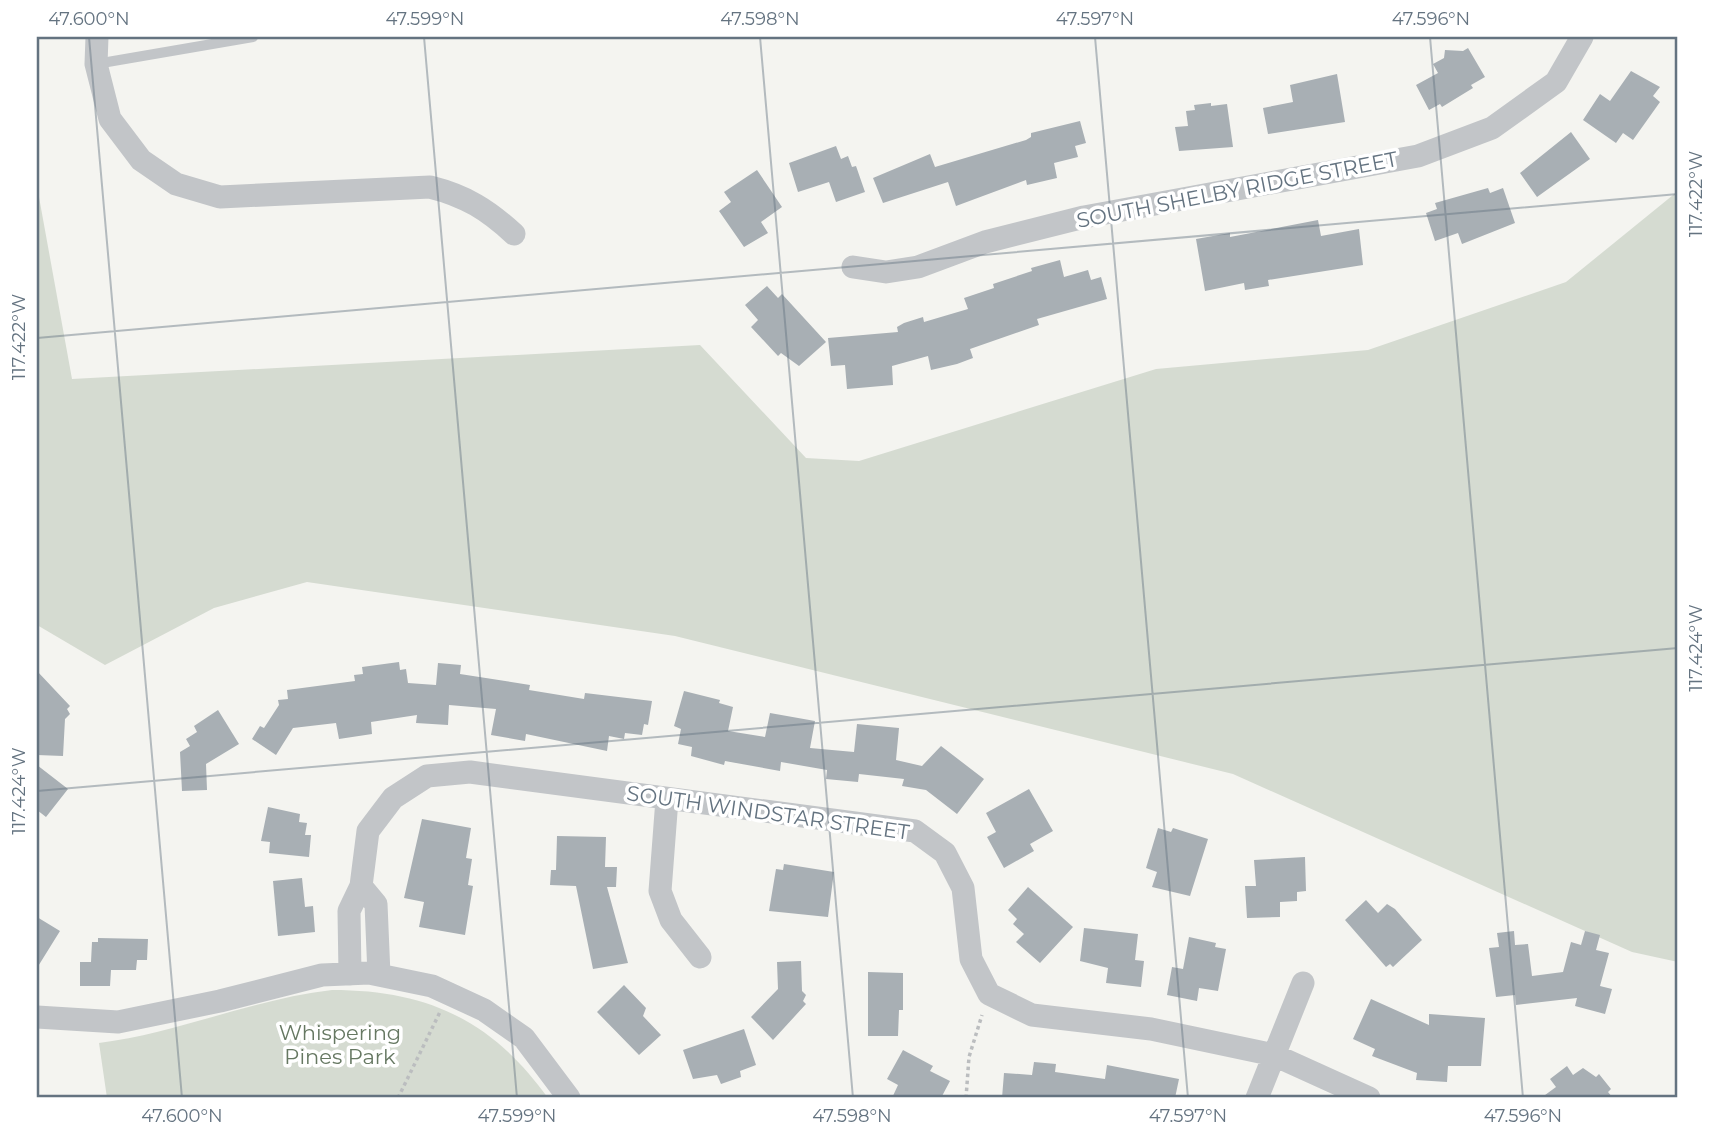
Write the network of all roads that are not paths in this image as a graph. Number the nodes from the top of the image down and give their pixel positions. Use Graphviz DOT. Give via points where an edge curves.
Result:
graph roads {
  1 [pos="97,37"];
  2 [pos="253,37"];
  3 [pos="1582,37"];
  4 [pos="96,64"];
  5 [pos="514,234"];
  6 [pos="853,267"];
  7 [pos="667,799"];
  8 [pos="361,886"];
  9 [pos="700,957"];
  10 [pos="350,974"];
  11 [pos="379,975"];
  12 [pos="1303,983"];
  13 [pos="37,1017"];
  14 [pos="1274,1055"];
  15 [pos="569,1098"];
  16 [pos="1257,1098"];
  17 [pos="1369,1098"];
  1 -- 4 [label="street"];
  2 -- 4 [label="lane"];
  3 -- 6 [label="street, SOUTH SHELBY RIDGE STREET" via="1556,82 1492,128 1418,156 1084,217 985,242 918,267 886,272"];
  4 -- 5 [label="street" via="110,119 141,160 176,184 220,197 430,187 479,205"];
  7 -- 8 [label="street, SOUTH WINDSTAR STREET" via="470,772 427,776 393,798 368,831"];
  7 -- 9 [label="street" via="660,891 671,920"];
  7 -- 14 [label="street, SOUTH WINDSTAR STREET" via="915,831 944,853 963,888 971,959 989,993 1032,1015 1151,1029"];
  8 -- 10 [label="street, SOUTH WINDSTAR STREET" via="349,911"];
  8 -- 11 [label="street" via="376,904"];
  10 -- 11 [label="street"];
  10 -- 13 [label="street" via="322,975 118,1022"];
  11 -- 15 [label="street" via="432,986 484,1010 524,1038"];
  12 -- 14 [label="street"];
  14 -- 16 [label="street"];
  14 -- 17 [label="street"];
}
